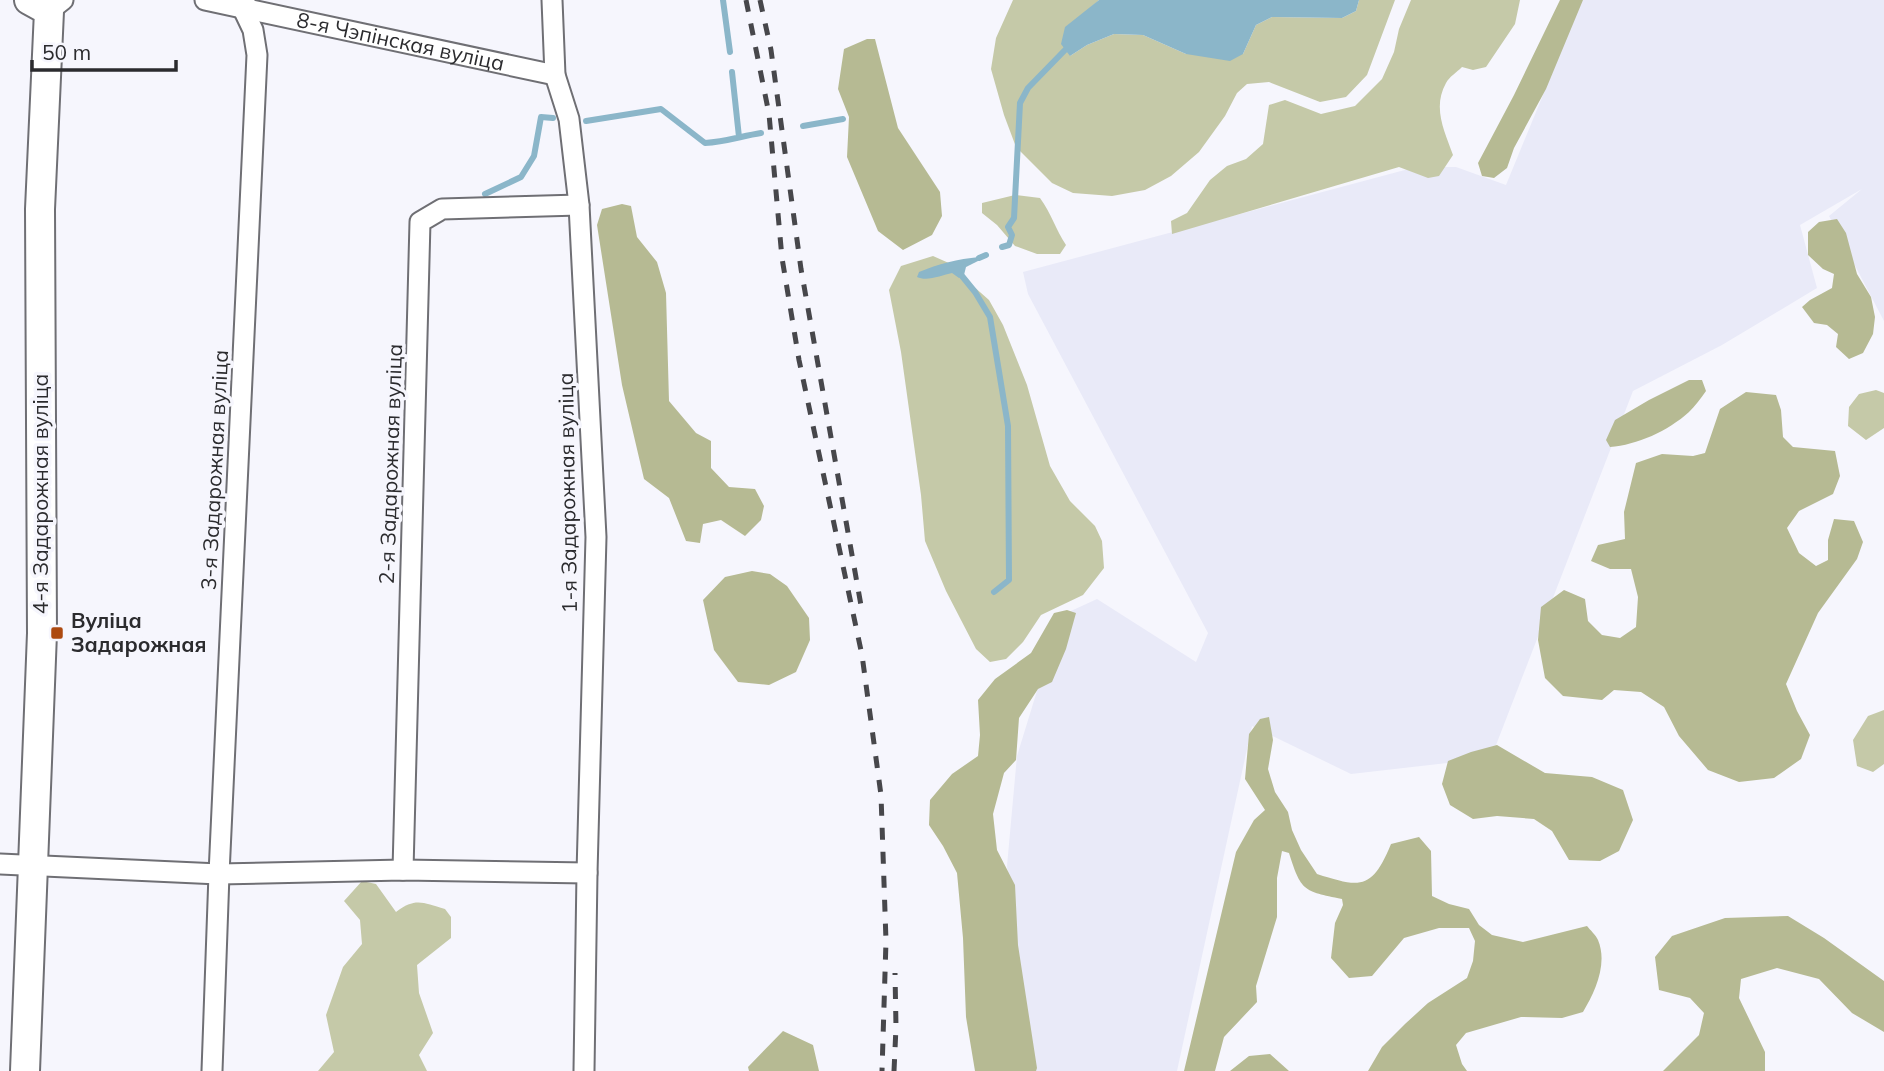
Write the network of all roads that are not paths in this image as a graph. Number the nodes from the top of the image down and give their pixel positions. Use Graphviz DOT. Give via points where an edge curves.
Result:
graph roads {
  1 [pos="205,0"];
  2 [pos="552,0"];
  3 [pos="48,3"];
  4 [pos="244,4"];
  5 [pos="555,75"];
  6 [pos="579,205"];
  7 [pos="0,864"];
  8 [pos="33,864"];
  9 [pos="402,870"];
  10 [pos="587,873"];
  11 [pos="219,874"];
  12 [pos="25,1071"];
  13 [pos="212,1071"];
  14 [pos="584,1071"];
  1 -- 4 [label="street, 8-я Чэпінская вуліца"];
  2 -- 5 [label="street, 1-я Задарожная вуліца"];
  3 -- 8 [label="main road, 4-я Задарожная вуліца" via="40,209 42,633"];
  4 -- 5 [label="street, 8-я Чэпінская вуліца"];
  4 -- 11 [label="street, 3-я Задарожная вуліца" via="257,55"];
  5 -- 6 [label="street, 1-я Задарожная вуліца" via="569,119"];
  6 -- 9 [label="street, 2-я Задарожная вуліца" via="442,209 420,222"];
  6 -- 10 [label="street, 1-я Задарожная вуліца" via="596,537"];
  7 -- 8 [label="street"];
  8 -- 11 [label="street"];
  8 -- 12 [label="main road, 4-я Задарожная вуліца"];
  9 -- 10 [label="street"];
  9 -- 11 [label="street"];
  10 -- 14 [label="street, 1-я Задарожная вуліца"];
  11 -- 13 [label="street, 3-я Задарожная вуліца"];
}
